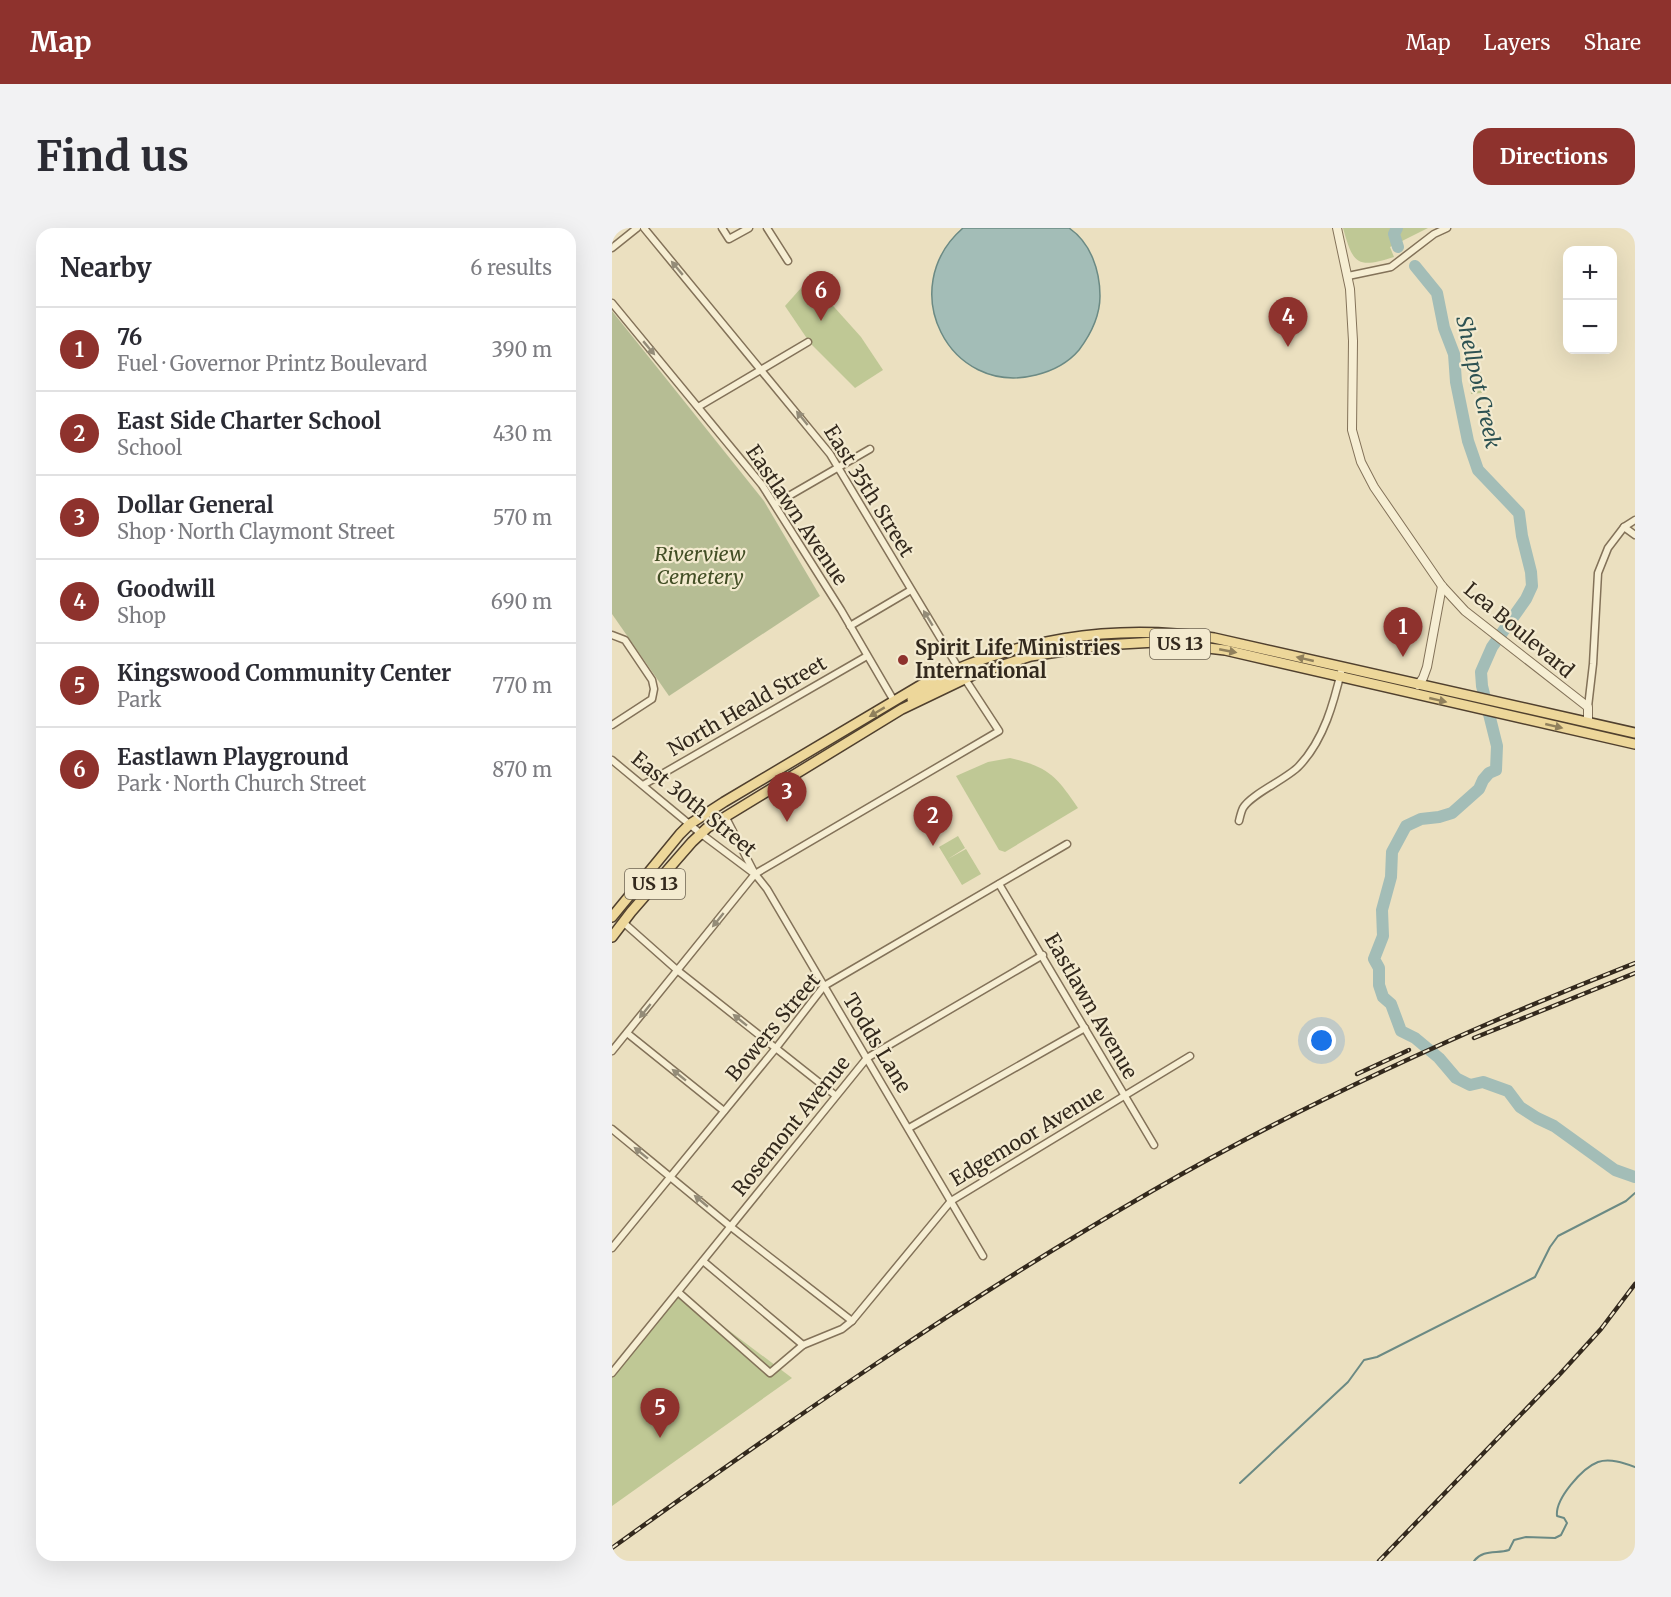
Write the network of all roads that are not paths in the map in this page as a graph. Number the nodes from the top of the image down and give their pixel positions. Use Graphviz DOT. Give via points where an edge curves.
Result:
graph roads {
  1 [pos="637,228"];
  2 [pos="644,228"];
  3 [pos="722,228"];
  4 [pos="749,228"];
  5 [pos="767,228"];
  6 [pos="1337,228"];
  7 [pos="1447,228"];
  8 [pos="612,248"];
  9 [pos="788,261"];
  10 [pos="1348,276"];
  11 [pos="612,303"];
  12 [pos="808,342"];
  13 [pos="762,369"];
  14 [pos="698,407"];
  15 [pos="870,449"];
  16 [pos="838,468"];
  17 [pos="775,504"];
  18 [pos="1635,520"];
  19 [pos="1624,527"];
  20 [pos="1635,536"];
  21 [pos="1442,586"];
  22 [pos="911,590"];
  23 [pos="850,626"];
  24 [pos="612,635"];
  25 [pos="867,656"];
  26 [pos="959,668"];
  27 [pos="1341,673"];
  28 [pos="965,679"];
  29 [pos="1418,685"];
  30 [pos="1395,690"];
  31 [pos="894,701"];
  32 [pos="1588,707"];
  33 [pos="902,709"];
  34 [pos="1588,722"];
  35 [pos="612,725"];
  36 [pos="1635,733"];
  37 [pos="1635,744"];
  38 [pos="612,760"];
  39 [pos="643,785"];
  40 [pos="725,816"];
  41 [pos="1239,821"];
  42 [pos="690,824"];
  43 [pos="700,833"];
  44 [pos="1067,844"];
  45 [pos="755,874"];
  46 [pos="999,884"];
  47 [pos="612,917"];
  48 [pos="624,923"];
  49 [pos="612,937"];
  50 [pos="1042,955"];
  51 [pos="677,970"];
  52 [pos="824,986"];
  53 [pos="1085,1029"];
  54 [pos="627,1033"];
  55 [pos="776,1048"];
  56 [pos="612,1051"];
  57 [pos="1190,1056"];
  58 [pos="867,1058"];
  59 [pos="835,1095"];
  60 [pos="1125,1096"];
  61 [pos="724,1112"];
  62 [pos="909,1128"];
  63 [pos="612,1130"];
  64 [pos="1154,1146"];
  65 [pos="670,1176"];
  66 [pos="951,1201"];
  67 [pos="731,1227"];
  68 [pos="612,1248"];
  69 [pos="983,1256"];
  70 [pos="703,1261"];
  71 [pos="678,1292"];
  72 [pos="852,1321"];
  73 [pos="803,1344"];
  74 [pos="612,1373"];
  1 -- 8 [label="street"];
  13 -- 2 [label="street, East 35th Street, one-way"];
  3 -- 4 [label="street" via="729,239"];
  5 -- 9 [label="street"];
  6 -- 10 [label="street"];
  7 -- 10 [label="street" via="1391,267"];
  10 -- 21 [label="street" via="1353,341 1352,430 1361,462"];
  11 -- 14 [label="street, Eastlawn Avenue, one-way"];
  12 -- 13 [label="street"];
  13 -- 14 [label="street"];
  16 -- 13 [label="street, East 35th Street, one-way"];
  14 -- 17 [label="street, Eastlawn Avenue"];
  15 -- 16 [label="street"];
  16 -- 17 [label="street"];
  16 -- 22 [label="street, East 35th Street"];
  17 -- 23 [label="street, Eastlawn Avenue"];
  18 -- 19 [label="street"];
  19 -- 20 [label="street"];
  19 -- 32 [label="street" via="1608,548 1599,573"];
  21 -- 29 [label="street, Lea Boulevard" via="1427,667"];
  21 -- 32 [label="street, Lea Boulevard" via="1465,611"];
  22 -- 23 [label="street"];
  26 -- 22 [label="street, East 35th Street, one-way"];
  23 -- 25 [label="street, Eastlawn Avenue"];
  24 -- 35 [label="street" via="625,640 654,689 652,699"];
  25 -- 31 [label="street, Eastlawn Avenue"];
  25 -- 39 [label="street, North Heald Street"];
  27 -- 26 [label="main road, US 13, one-way" via="1215,638 1138,632 1055,639 998,653"];
  26 -- 28 [label="street, East 35th Street"];
  26 -- 31 [label="main road, US 13"];
  26 -- 33 [label="main road" via="952,677 919,693"];
  28 -- 27 [label="main road, US 13, one-way" via="1052,652 1156,642 1225,650"];
  27 -- 29 [label="main road, US 13" via="1362,673"];
  27 -- 30 [label="main road, US 13"];
  27 -- 41 [label="street" via="1331,709 1309,753 1298,767 1243,807"];
  28 -- 33 [label="main road, US 13"];
  28 -- 45 [label="street, East 35th Street" via="999,731"];
  29 -- 30 [label="main road"];
  29 -- 34 [label="main road, US 13"];
  30 -- 37 [label="main road, US 13, one-way"];
  31 -- 42 [label="main road, US 13, one-way"];
  32 -- 34 [label="street"];
  33 -- 40 [label="main road, US 13"];
  34 -- 36 [label="main road, US 13"];
  38 -- 39 [label="street, East 30th Street"];
  39 -- 42 [label="street, East 30th Street"];
  40 -- 43 [label="main road, US 13"];
  40 -- 45 [label="street, Todds Lane"];
  42 -- 43 [label="street, East 30th Street"];
  42 -- 47 [label="main road, US 13"];
  43 -- 45 [label="street, East 30th Street"];
  43 -- 48 [label="main road, US 13"];
  44 -- 46 [label="street, Bowers Street"];
  45 -- 51 [label="street, one-way"];
  45 -- 52 [label="street, Todds Lane"];
  46 -- 50 [label="street, Eastlawn Avenue"];
  46 -- 52 [label="street, Bowers Street"];
  48 -- 49 [label="main road, US 13"];
  48 -- 51 [label="street"];
  50 -- 53 [label="street, Eastlawn Avenue"];
  50 -- 58 [label="street, Rosemont Avenue"];
  51 -- 54 [label="street, one-way"];
  55 -- 51 [label="street, one-way"];
  52 -- 55 [label="street, Bowers Street"];
  52 -- 58 [label="street, Todds Lane"];
  53 -- 60 [label="street, Eastlawn Avenue"];
  53 -- 62 [label="street"];
  54 -- 56 [label="street"];
  61 -- 54 [label="street, one-way"];
  55 -- 59 [label="street"];
  55 -- 61 [label="street, Bowers Street"];
  57 -- 60 [label="street, Edgemoor Avenue"];
  58 -- 59 [label="street, Rosemont Avenue"];
  58 -- 62 [label="street, Todds Lane"];
  59 -- 67 [label="street, Rosemont Avenue"];
  60 -- 64 [label="street, Eastlawn Avenue"];
  60 -- 66 [label="street, Edgemoor Avenue"];
  61 -- 65 [label="street, Bowers Street"];
  62 -- 66 [label="street, Todds Lane"];
  65 -- 63 [label="street, one-way"];
  67 -- 65 [label="street, one-way"];
  65 -- 68 [label="street, Bowers Street"];
  66 -- 69 [label="street, Todds Lane"];
  66 -- 72 [label="street, Edgemoor Avenue"];
  67 -- 70 [label="street, Rosemont Avenue"];
  67 -- 72 [label="street"];
  70 -- 71 [label="street, Rosemont Avenue"];
  70 -- 73 [label="street"];
  71 -- 73 [label="street" via="771,1373"];
  71 -- 74 [label="street, Rosemont Avenue"];
  72 -- 73 [label="street"];
}
